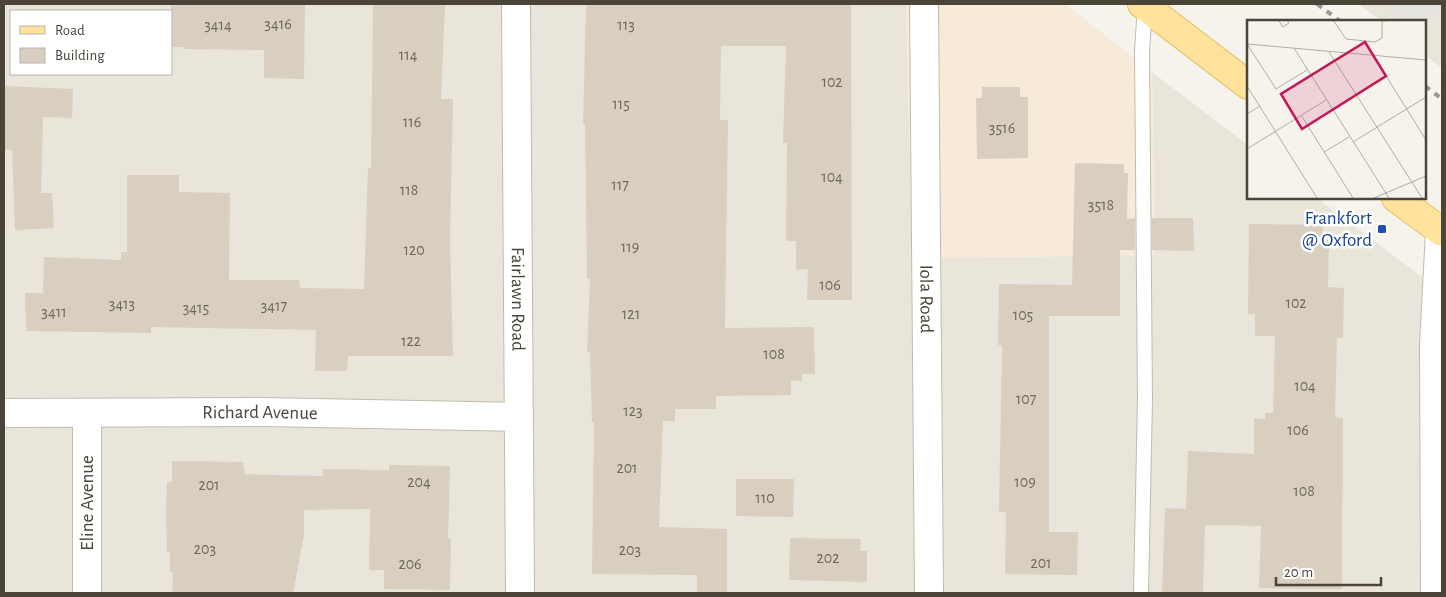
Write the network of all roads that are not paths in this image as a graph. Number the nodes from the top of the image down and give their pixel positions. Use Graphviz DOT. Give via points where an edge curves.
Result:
graph roads {
  1 [pos="516,4"];
  2 [pos="924,4"];
  3 [pos="1144,5"];
  4 [pos="1247,84"];
  5 [pos="1397,199"];
  6 [pos="1441,232"];
  7 [pos="1438,397"];
  8 [pos="4,413"];
  9 [pos="87,413"];
  10 [pos="517,417"];
  11 [pos="87,593"];
  12 [pos="520,593"];
  13 [pos="929,593"];
  14 [pos="1141,593"];
  15 [pos="1435,593"];
  1 -- 10 [label="street, Fairlawn Road"];
  2 -- 13 [label="street, Iola Road"];
  3 -- 4 [label="main road"];
  3 -- 14 [label="lane" via="1145,399"];
  5 -- 6 [label="main road"];
  6 -- 7 [label="street" via="1434,346"];
  7 -- 15 [label="street"];
  8 -- 9 [label="street, Richard Avenue"];
  9 -- 10 [label="street, Richard Avenue" via="263,412"];
  9 -- 11 [label="street, Eline Avenue"];
  10 -- 12 [label="street, Fairlawn Road"];
}
